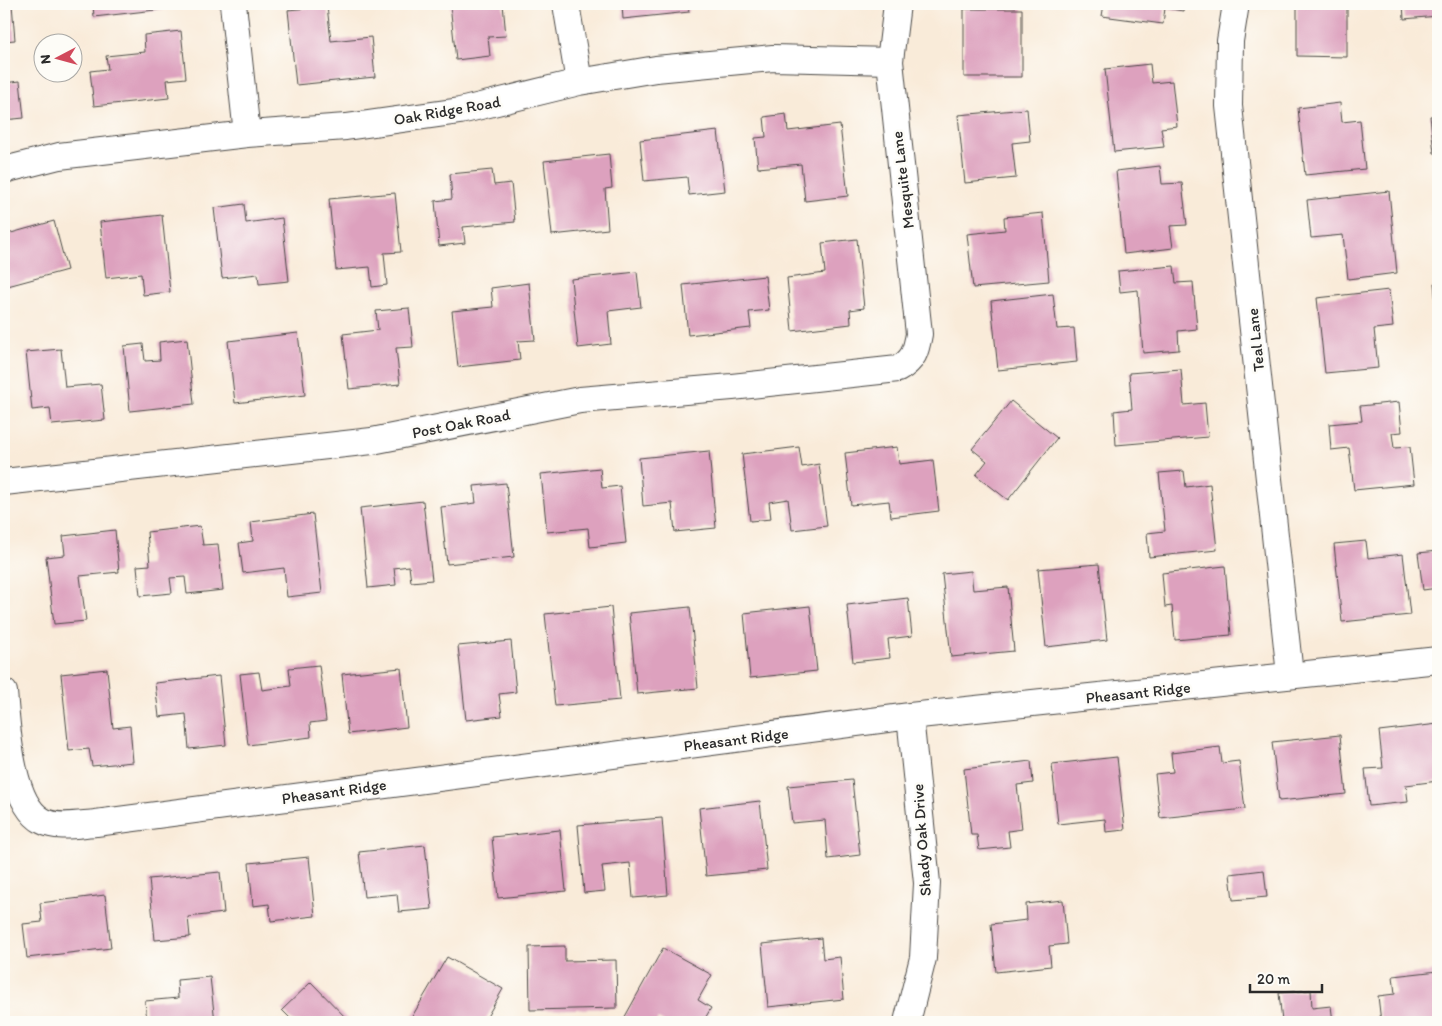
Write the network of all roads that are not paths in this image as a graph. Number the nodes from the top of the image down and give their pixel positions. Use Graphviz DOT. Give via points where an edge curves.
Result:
graph roads {
  1 [pos="233,4"];
  2 [pos="566,4"];
  3 [pos="897,4"];
  4 [pos="1236,4"];
  5 [pos="890,61"];
  6 [pos="579,82"];
  7 [pos="247,134"];
  8 [pos="4,170"];
  9 [pos="913,355"];
  10 [pos="4,482"];
  11 [pos="1438,660"];
  12 [pos="1290,675"];
  13 [pos="4,692"];
  14 [pos="910,716"];
  15 [pos="907,1022"];
  1 -- 7 [label="street"];
  2 -- 6 [label="street"];
  3 -- 5 [label="street, Mesquite Lane"];
  4 -- 12 [label="street, Teal Lane" via="1230,41 1229,106"];
  5 -- 6 [label="street, Oak Ridge Road" via="773,58 656,69"];
  5 -- 9 [label="street, Mesquite Lane" via="919,334"];
  6 -- 7 [label="street, Oak Ridge Road" via="460,111 346,127"];
  7 -- 8 [label="street, Oak Ridge Road" via="59,156"];
  9 -- 10 [label="street, Post Oak Road" via="898,369 580,400 372,441"];
  11 -- 12 [label="street, Pheasant Ridge"];
  12 -- 14 [label="street, Pheasant Ridge"];
  13 -- 14 [label="street, Pheasant Ridge" via="9,747 19,787 31,811 43,821 57,825 96,823"];
  14 -- 15 [label="street, Shady Oak Drive" via="927,883 923,958"];
}
